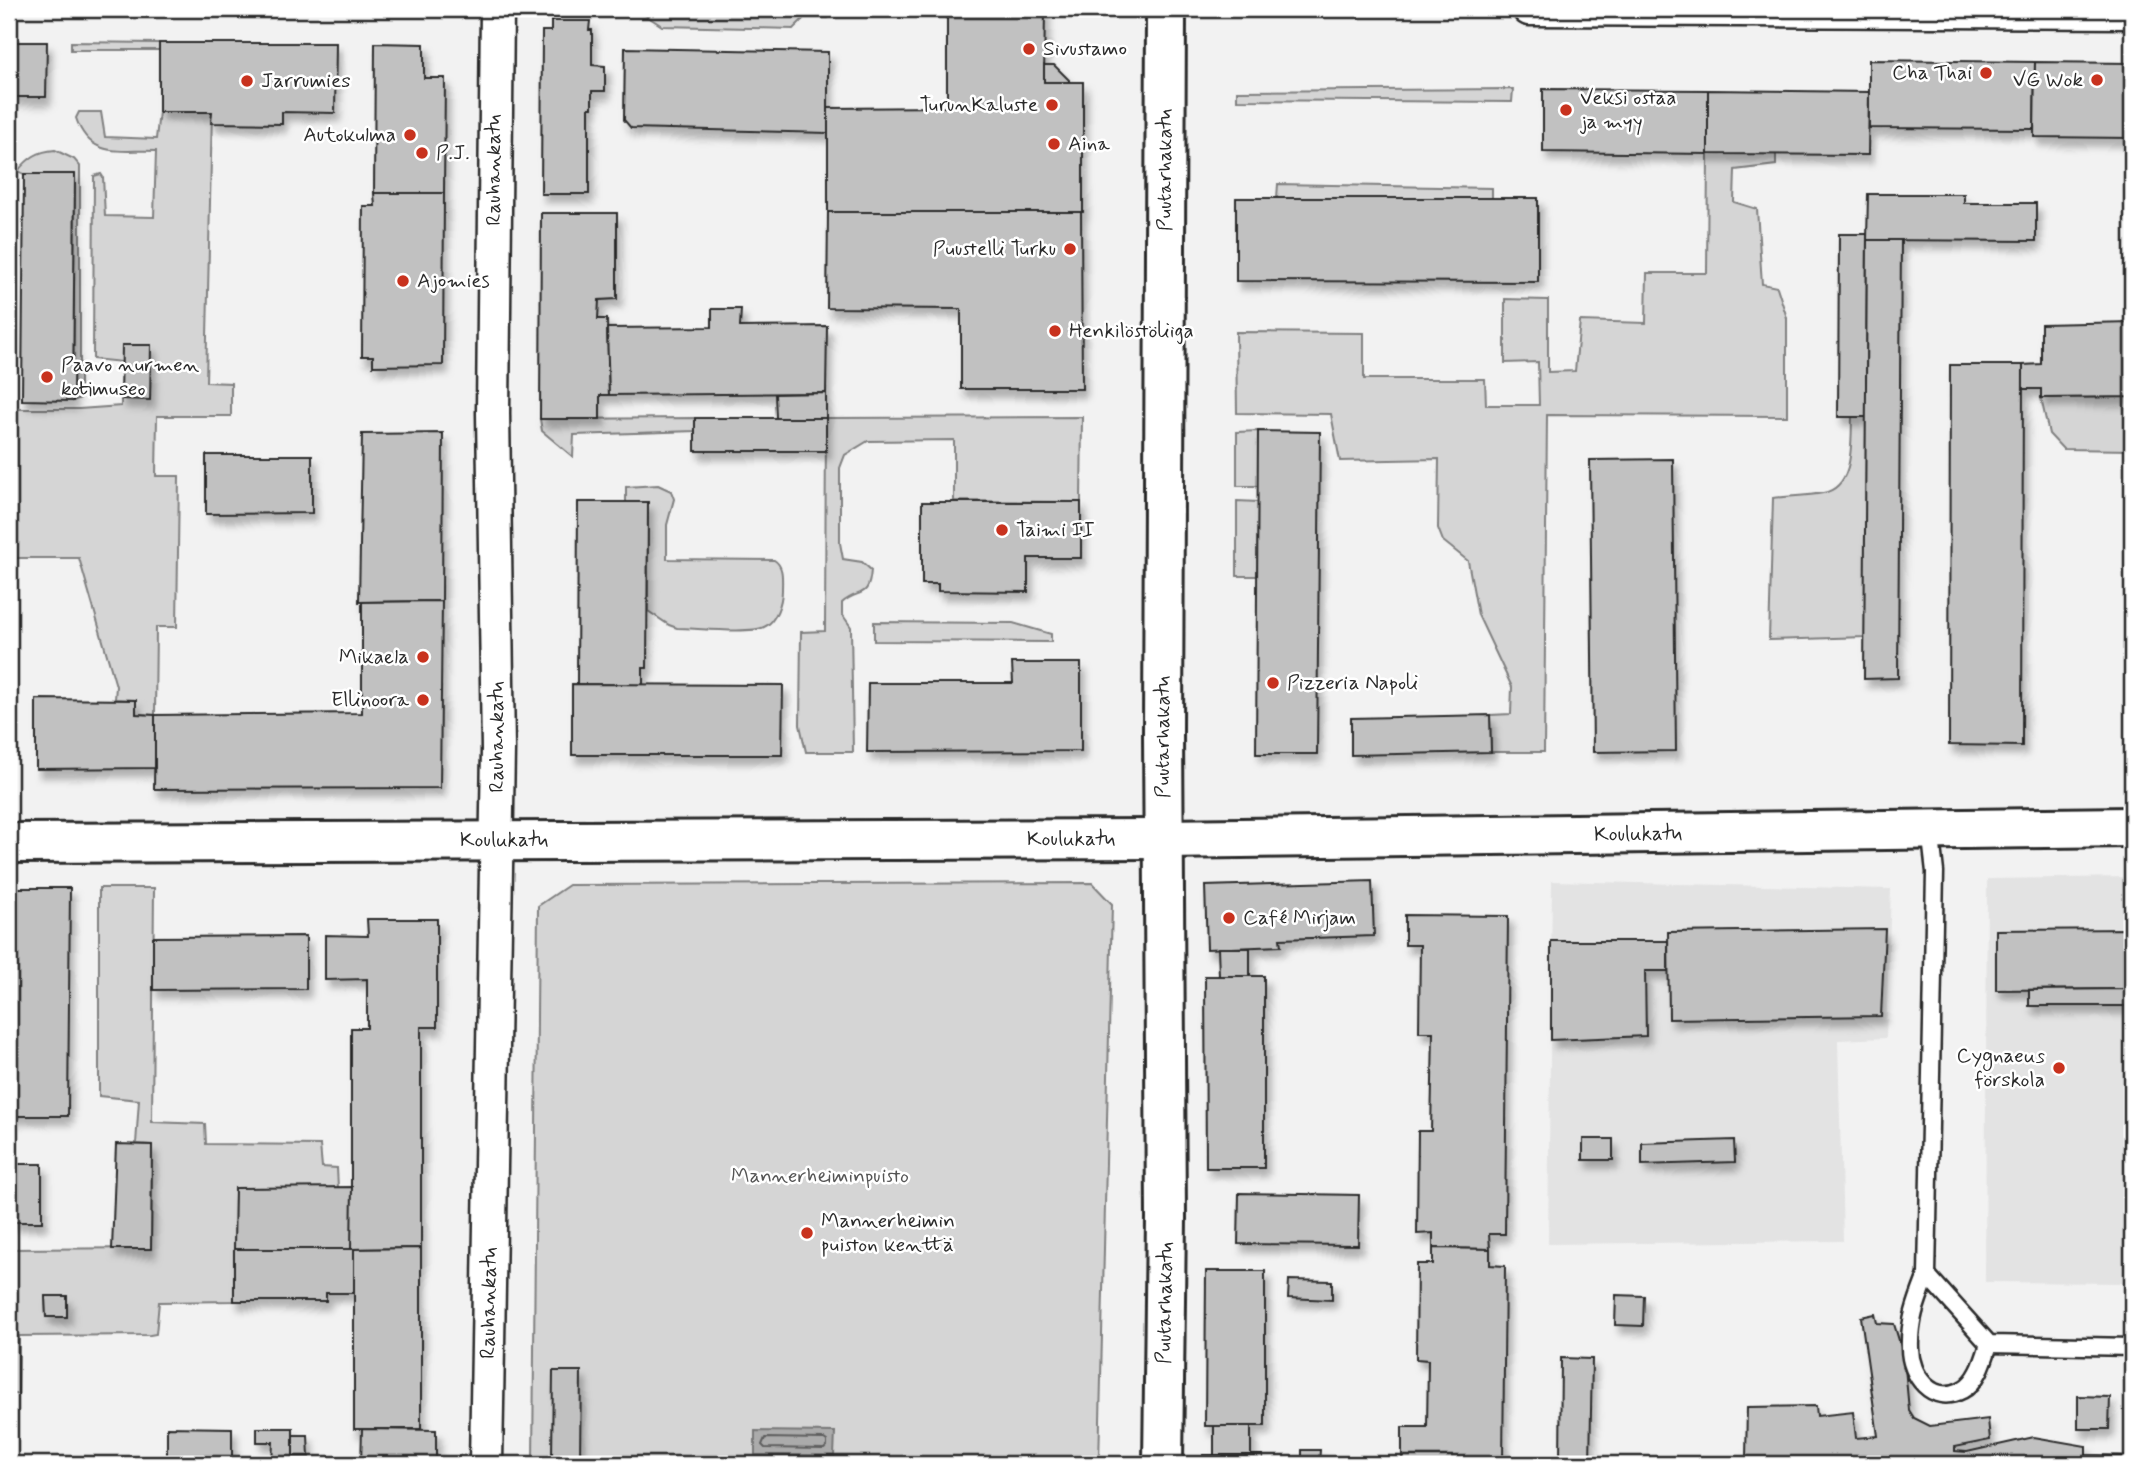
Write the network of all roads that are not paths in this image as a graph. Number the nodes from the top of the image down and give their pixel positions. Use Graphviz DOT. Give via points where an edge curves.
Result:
graph roads {
  1 [pos="496,9"];
  2 [pos="1166,9"];
  3 [pos="1529,9"];
  4 [pos="2132,12"];
  5 [pos="2132,827"];
  6 [pos="1930,829"];
  7 [pos="1163,839"];
  8 [pos="498,841"];
  9 [pos="9,843"];
  10 [pos="1927,1275"];
  11 [pos="1989,1344"];
  12 [pos="2132,1347"];
  13 [pos="486,1464"];
  14 [pos="1163,1464"];
  1 -- 8 [label="street, Rauhankatu" via="493,413"];
  2 -- 7 [label="main road, Puutarhakatu"];
  3 -- 4 [label="street"];
  5 -- 6 [label="main road, Koulukatu"];
  6 -- 7 [label="main road, Koulukatu"];
  6 -- 10 [label="lane" via="1935,872"];
  7 -- 8 [label="main road, Koulukatu"];
  7 -- 14 [label="main road, Puutarhakatu"];
  8 -- 9 [label="main road, Koulukatu"];
  8 -- 13 [label="street, Rauhankatu"];
  10 -- 11 [label="lane"];
  10 -- 11 [label="lane" via="1911,1320 1909,1350 1914,1374 1921,1383 1950,1394 1962,1391 1981,1367"];
  11 -- 12 [label="lane"];
}
